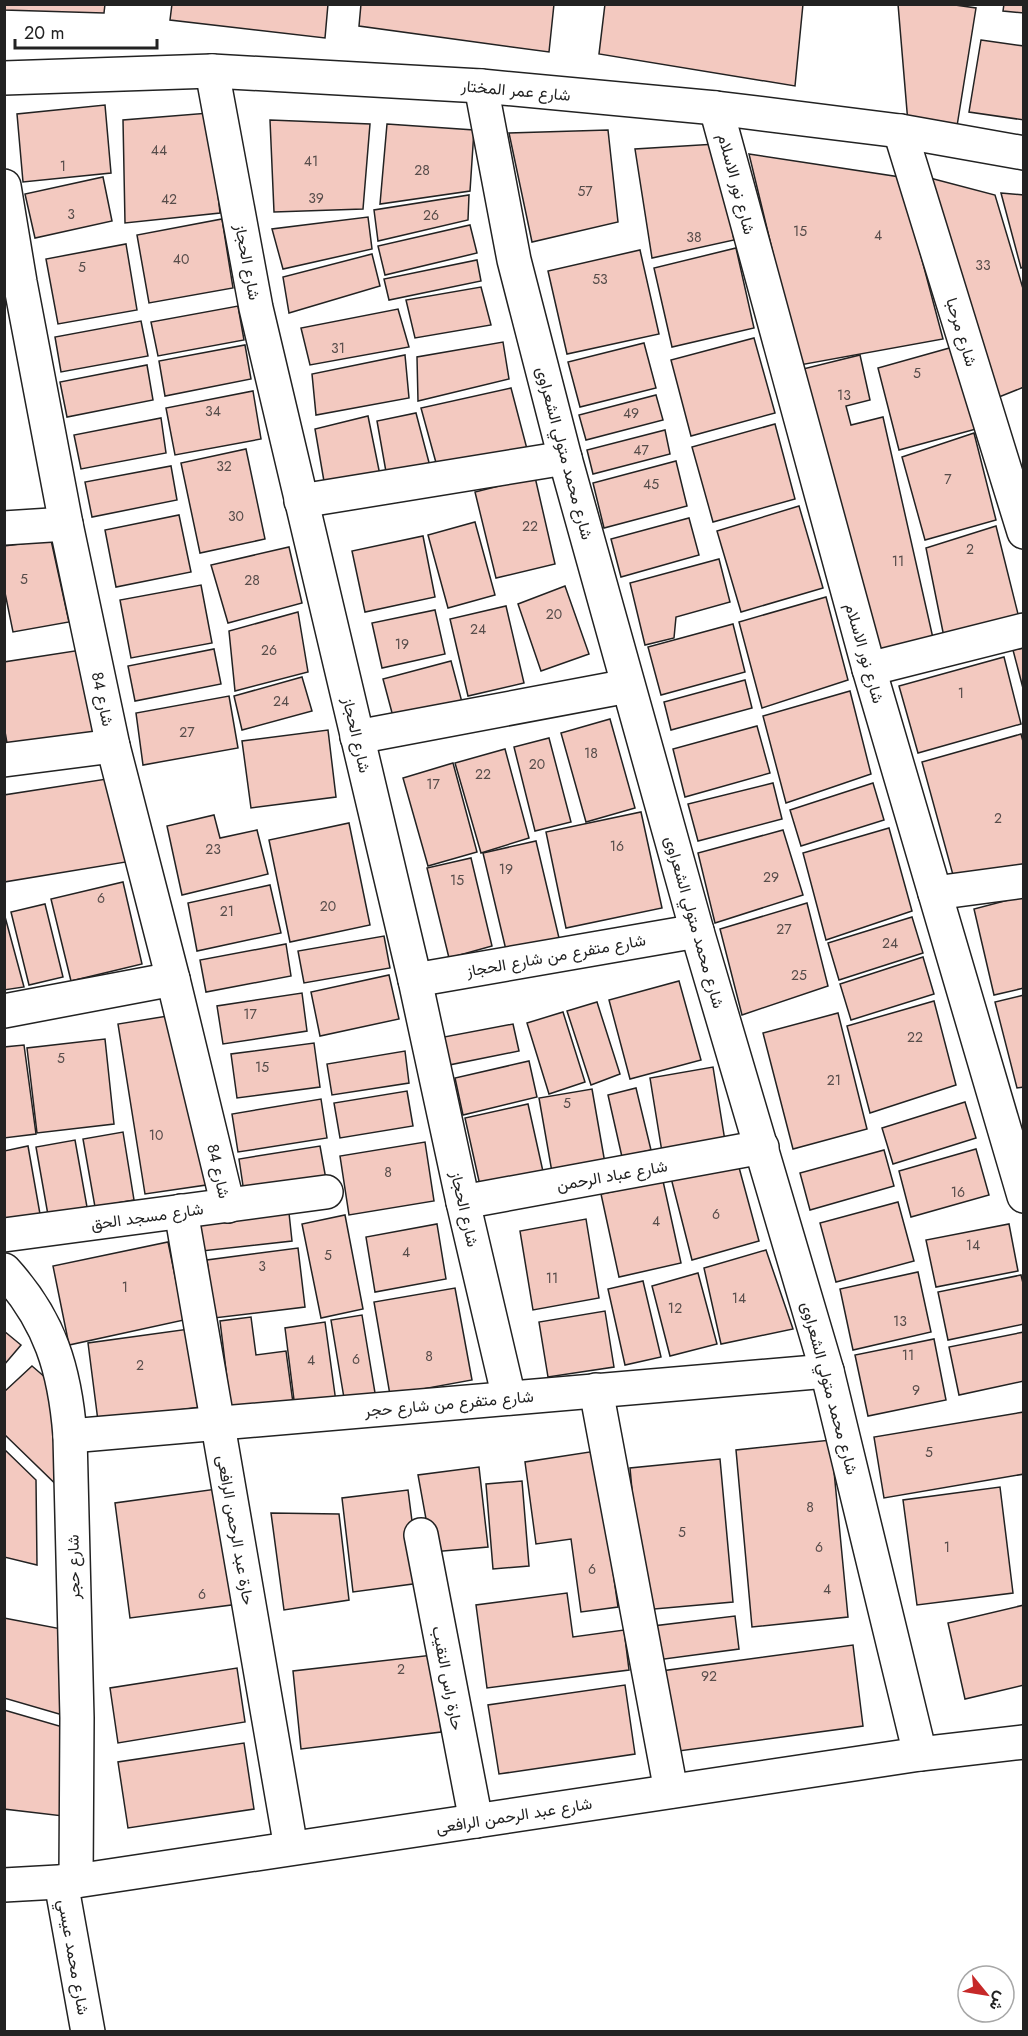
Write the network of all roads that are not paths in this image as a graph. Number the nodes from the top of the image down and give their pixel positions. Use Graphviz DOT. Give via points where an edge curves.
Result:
graph roads {
  1 [pos="212,71"];
  2 [pos="4,78"];
  3 [pos="481,86"];
  4 [pos="716,108"];
  5 [pos="900,131"];
  6 [pos="1023,153"];
  7 [pos="4,186"];
  8 [pos="12,282"];
  9 [pos="565,458"];
  10 [pos="301,501"];
  11 [pos="66,524"];
  12 [pos="4,528"];
  13 [pos="1023,532"];
  14 [pos="1023,630"];
  15 [pos="869,669"];
  16 [pos="628,686"];
  17 [pos="357,737"];
  18 [pos="113,746"];
  19 [pos="4,760"];
  20 [pos="1023,881"];
  21 [pos="935,893"];
  22 [pos="697,931"];
  23 [pos="173,979"];
  24 [pos="414,980"];
  25 [pos="4,1011"];
  26 [pos="1010,1101"];
  27 [pos="762,1147"];
  28 [pos="326,1192"];
  29 [pos="1023,1196"];
  30 [pos="463,1202"];
  31 [pos="228,1206"];
  32 [pos="182,1211"];
  33 [pos="4,1235"];
  34 [pos="4,1270"];
  35 [pos="827,1371"];
  36 [pos="596,1390"];
  37 [pos="508,1398"];
  38 [pos="218,1423"];
  39 [pos="70,1436"];
  40 [pos="421,1535"];
  41 [pos="1023,1742"];
  42 [pos="920,1754"];
  43 [pos="671,1791"];
  44 [pos="476,1821"];
  45 [pos="291,1848"];
  46 [pos="69,1881"];
  47 [pos="4,1885"];
  48 [pos="88,2031"];
  1 -- 2 [label="street, شارع عمر المختار"];
  1 -- 3 [label="street, شارع عمر المختار"];
  1 -- 10 [label="street, شارع الحجاز" via="256,308"];
  3 -- 4 [label="street, شارع عمر المختار"];
  3 -- 9 [label="street, شارع محمد متولي الشعراوى" via="514,260"];
  4 -- 5 [label="street, شارع عمر المختار"];
  4 -- 15 [label="street, شارع نور الاسلام"];
  5 -- 6 [label="street, شارع عمر المختار"];
  5 -- 13 [label="street, شارع مرحبا"];
  7 -- 8 [label="street, شارع 84"];
  8 -- 11 [label="street, شارع 84"];
  9 -- 10 [label="street"];
  9 -- 16 [label="street, شارع محمد متولي الشعراوى"];
  10 -- 17 [label="street, شارع الحجاز"];
  11 -- 12 [label="street"];
  11 -- 18 [label="street, شارع 84"];
  14 -- 15 [label="street"];
  15 -- 21 [label="street, شارع نور الاسلام"];
  16 -- 17 [label="street"];
  16 -- 22 [label="street, شارع محمد متولي الشعراوى"];
  17 -- 24 [label="street, شارع الحجاز"];
  18 -- 19 [label="street"];
  18 -- 23 [label="street, شارع 84"];
  20 -- 21 [label="street"];
  21 -- 26 [label="street, شارع نور الاسلام"];
  22 -- 24 [label="street, شارع متفرع من شارع الحجاز"];
  22 -- 27 [label="street, شارع محمد متولي الشعراوى"];
  23 -- 25 [label="street"];
  23 -- 31 [label="street, شارع 84"];
  24 -- 30 [label="street, شارع الحجاز"];
  26 -- 29 [label="street, شارع نور الاسلام"];
  27 -- 30 [label="street, شارع عباد الرحمن"];
  27 -- 35 [label="street, شارع محمد متولي الشعراوى"];
  28 -- 31 [label="street, شارع مسجد الحق"];
  30 -- 37 [label="street, شارع الحجاز"];
  31 -- 32 [label="street, شارع مسجد الحق"];
  32 -- 33 [label="street, شارع مسجد الحق"];
  32 -- 38 [label="street, حارة عبد الرحمن الرافعى"];
  34 -- 39 [label="street, شارع حجر" via="36,1311 51,1341 62,1371"];
  35 -- 36 [label="street, شارع متفرع من شارع حجر"];
  35 -- 42 [label="street, شارع محمد متولي الشعراوى"];
  36 -- 37 [label="street, شارع متفرع من شارع حجر"];
  36 -- 43 [label="street"];
  37 -- 38 [label="street, شارع متفرع من شارع حجر"];
  38 -- 39 [label="street, شارع متفرع من شارع حجر"];
  38 -- 45 [label="street, حارة عبد الرحمن الرافعى"];
  39 -- 46 [label="street, شارع حجر" via="77,1718"];
  40 -- 44 [label="street, حارة راس النقيب"];
  41 -- 42 [label="street, شارع عبد الرحمن الرافعى"];
  42 -- 43 [label="street, شارع عبد الرحمن الرافعى"];
  43 -- 44 [label="street, شارع عبد الرحمن الرافعى"];
  44 -- 45 [label="street, شارع عبد الرحمن الرافعى"];
  45 -- 46 [label="street, شارع عبد الرحمن الرافعى"];
  46 -- 47 [label="street, شارع عبد الرحمن الرافعى"];
  46 -- 48 [label="street, شارع محمد عيسي"];
}
